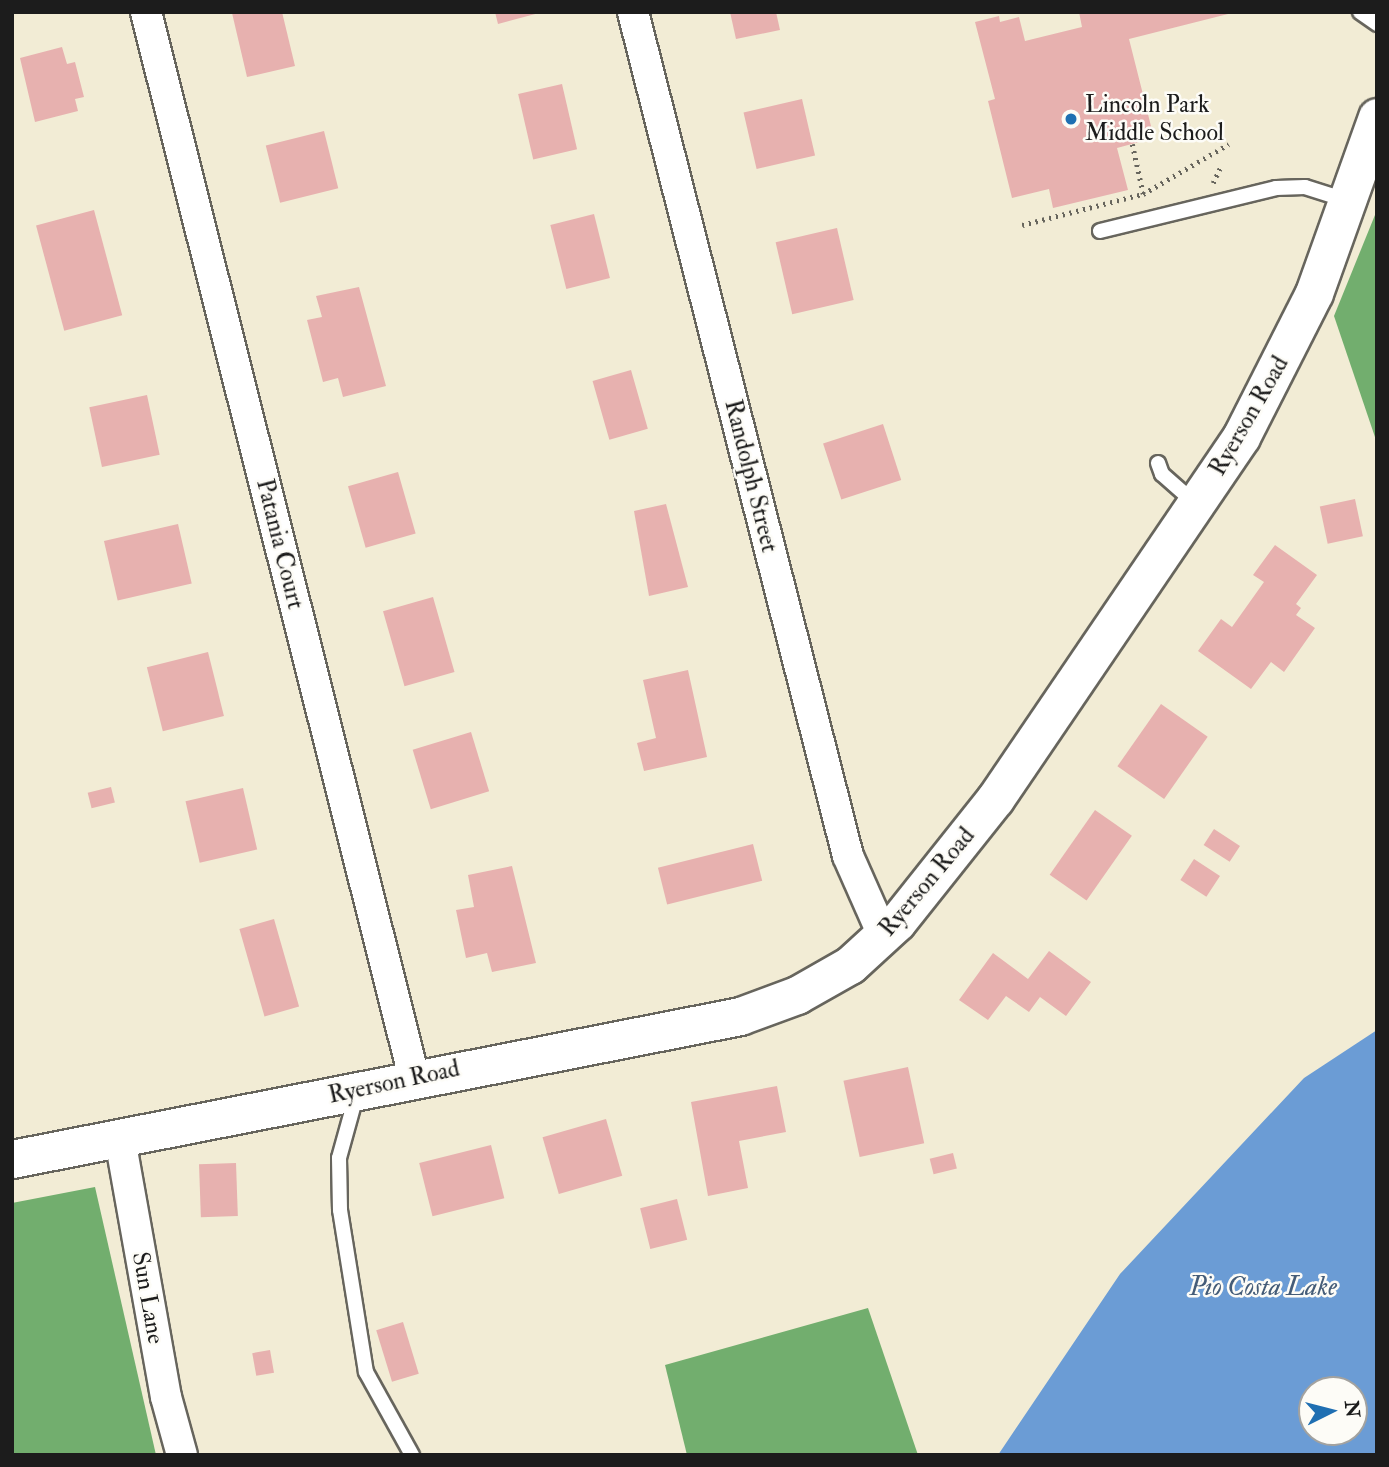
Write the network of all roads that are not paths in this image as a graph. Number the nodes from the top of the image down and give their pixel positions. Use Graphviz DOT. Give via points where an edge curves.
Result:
graph roads {
  1 [pos="146,12"];
  2 [pos="633,12"];
  3 [pos="1360,12"];
  4 [pos="1377,24"];
  5 [pos="1377,117"];
  6 [pos="1346,200"];
  7 [pos="1100,231"];
  8 [pos="1158,463"];
  9 [pos="1197,505"];
  10 [pos="883,935"];
  11 [pos="414,1077"];
  12 [pos="359,1088"];
  13 [pos="120,1139"];
  14 [pos="12,1159"];
  15 [pos="182,1455"];
  16 [pos="412,1455"];
  1 -- 11 [label="street, Patania Court"];
  2 -- 10 [label="street, Randolph Street" via="848,856"];
  3 -- 4 [label="lane"];
  5 -- 6 [label="street, Ryerson Road"];
  6 -- 7 [label="lane" via="1305,187 1276,188"];
  6 -- 9 [label="street, Ryerson Road" via="1314,293 1280,366"];
  8 -- 9 [label="lane" via="1162,474"];
  9 -- 10 [label="street, Ryerson Road" via="995,799"];
  10 -- 11 [label="street, Ryerson Road" via="850,965 797,995 740,1016"];
  11 -- 12 [label="street, Ryerson Road"];
  12 -- 13 [label="street, Ryerson Road"];
  12 -- 16 [label="lane" via="339,1158 340,1210 366,1372"];
  13 -- 14 [label="street, Ryerson Road"];
  13 -- 15 [label="street, Sun Lane" via="166,1397"];
}
